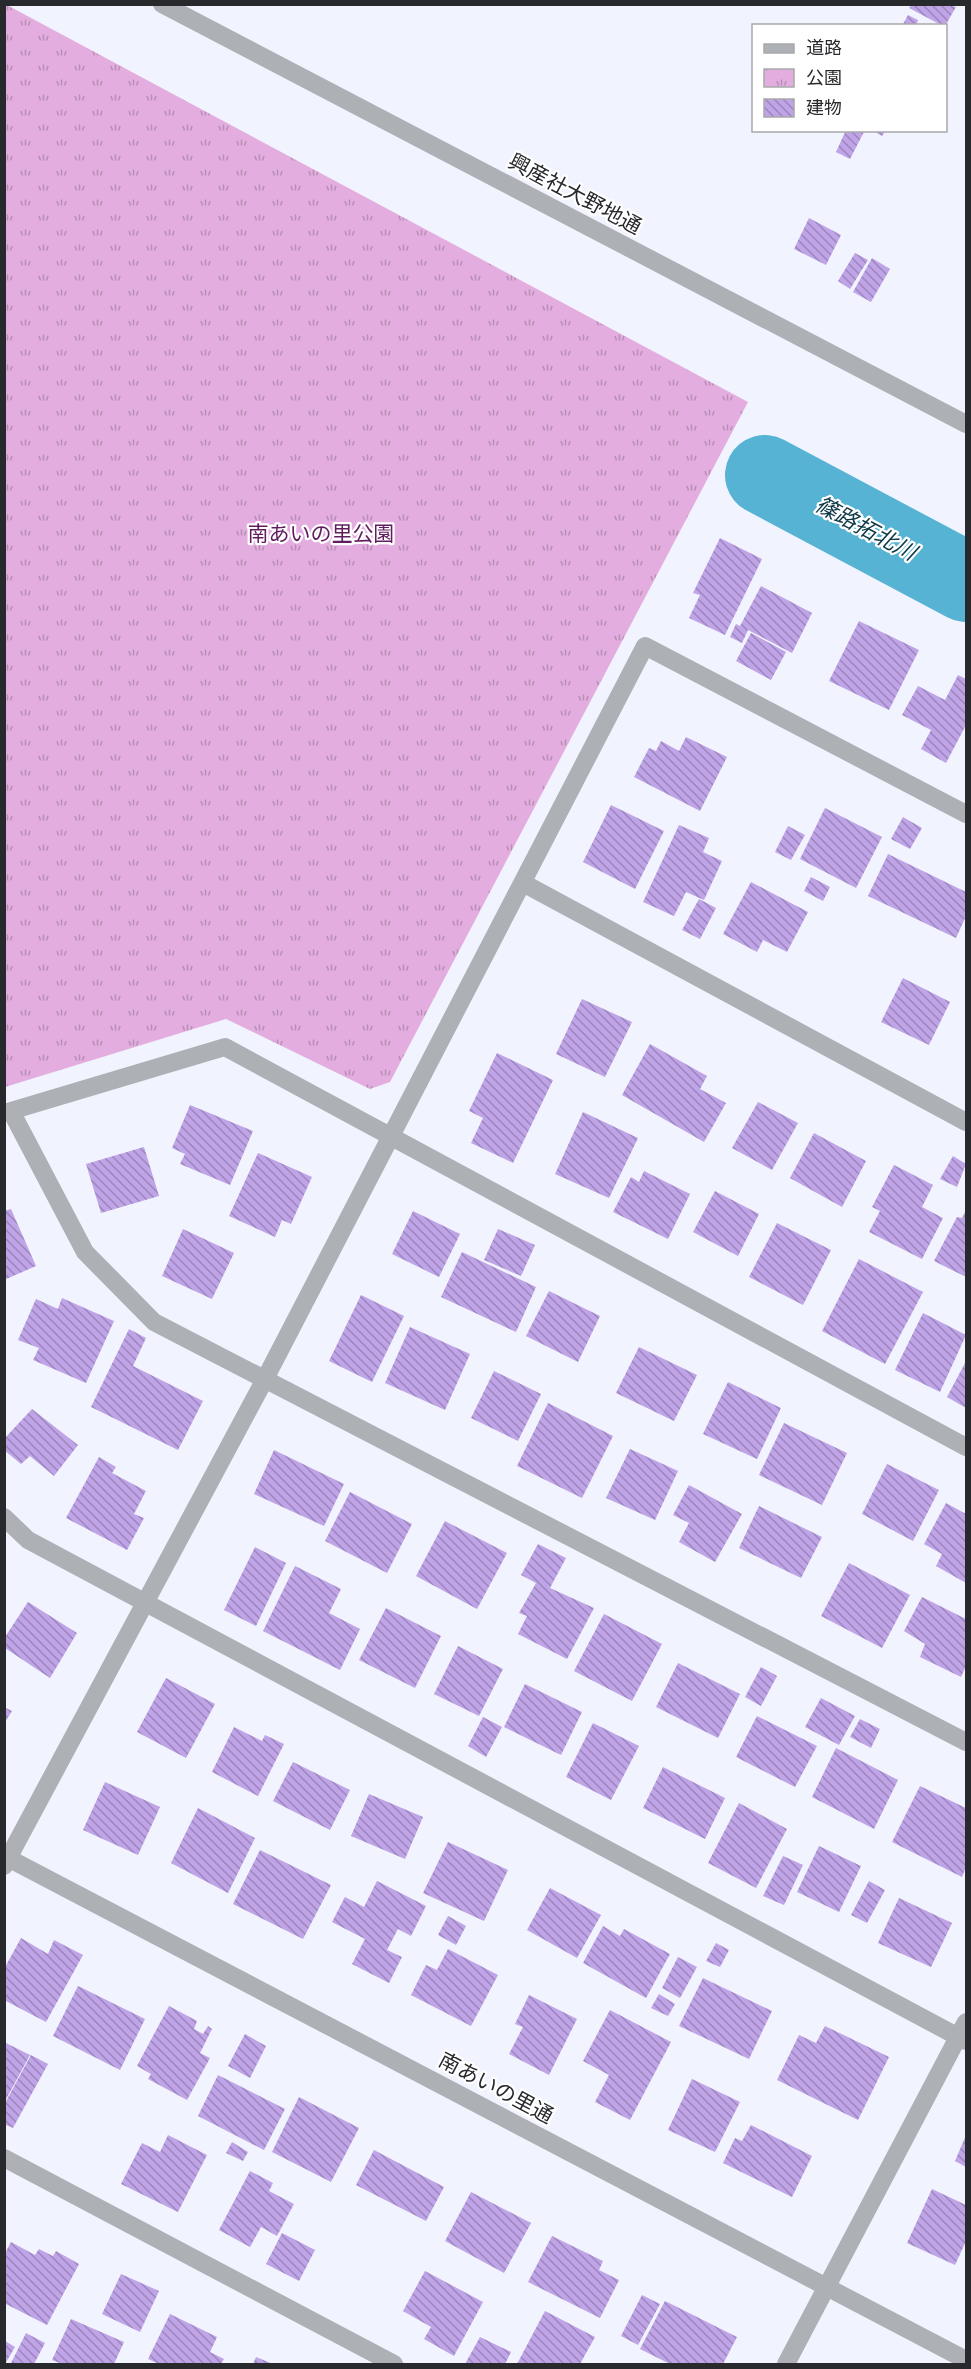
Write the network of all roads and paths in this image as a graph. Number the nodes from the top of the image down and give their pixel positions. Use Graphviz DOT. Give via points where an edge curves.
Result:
graph roads {
  1 [pos="162,4"];
  2 [pos="966,424"];
  3 [pos="966,814"];
  4 [pos="523,884"];
  5 [pos="8,1112"];
  6 [pos="966,1122"];
  7 [pos="392,1137"];
  8 [pos="266,1379"];
  9 [pos="966,1447"];
  10 [pos="4,1517"];
  11 [pos="145,1603"];
  12 [pos="966,1742"];
  13 [pos="6,1860"];
  14 [pos="964,2033"];
  15 [pos="4,2158"];
  16 [pos="827,2287"];
  17 [pos="966,2360"];
  18 [pos="394,2364"];
  19 [pos="786,2364"];
  1 -- 2 [label="street, 興産社大野地通"];
  3 -- 4 [label="street" via="645,646"];
  4 -- 6 [label="street"];
  4 -- 7 [label="street"];
  5 -- 7 [label="street" via="225,1047"];
  5 -- 8 [label="street" via="85,1252 154,1322"];
  7 -- 8 [label="street"];
  7 -- 9 [label="street"];
  8 -- 11 [label="street"];
  8 -- 12 [label="street"];
  10 -- 11 [label="street" via="28,1540"];
  11 -- 13 [label="street"];
  11 -- 14 [label="street"];
  13 -- 16 [label="street, 南あいの里通"];
  14 -- 16 [label="street"];
  15 -- 18 [label="street"];
  16 -- 17 [label="street, 南あいの里通"];
  16 -- 19 [label="street"];
}
